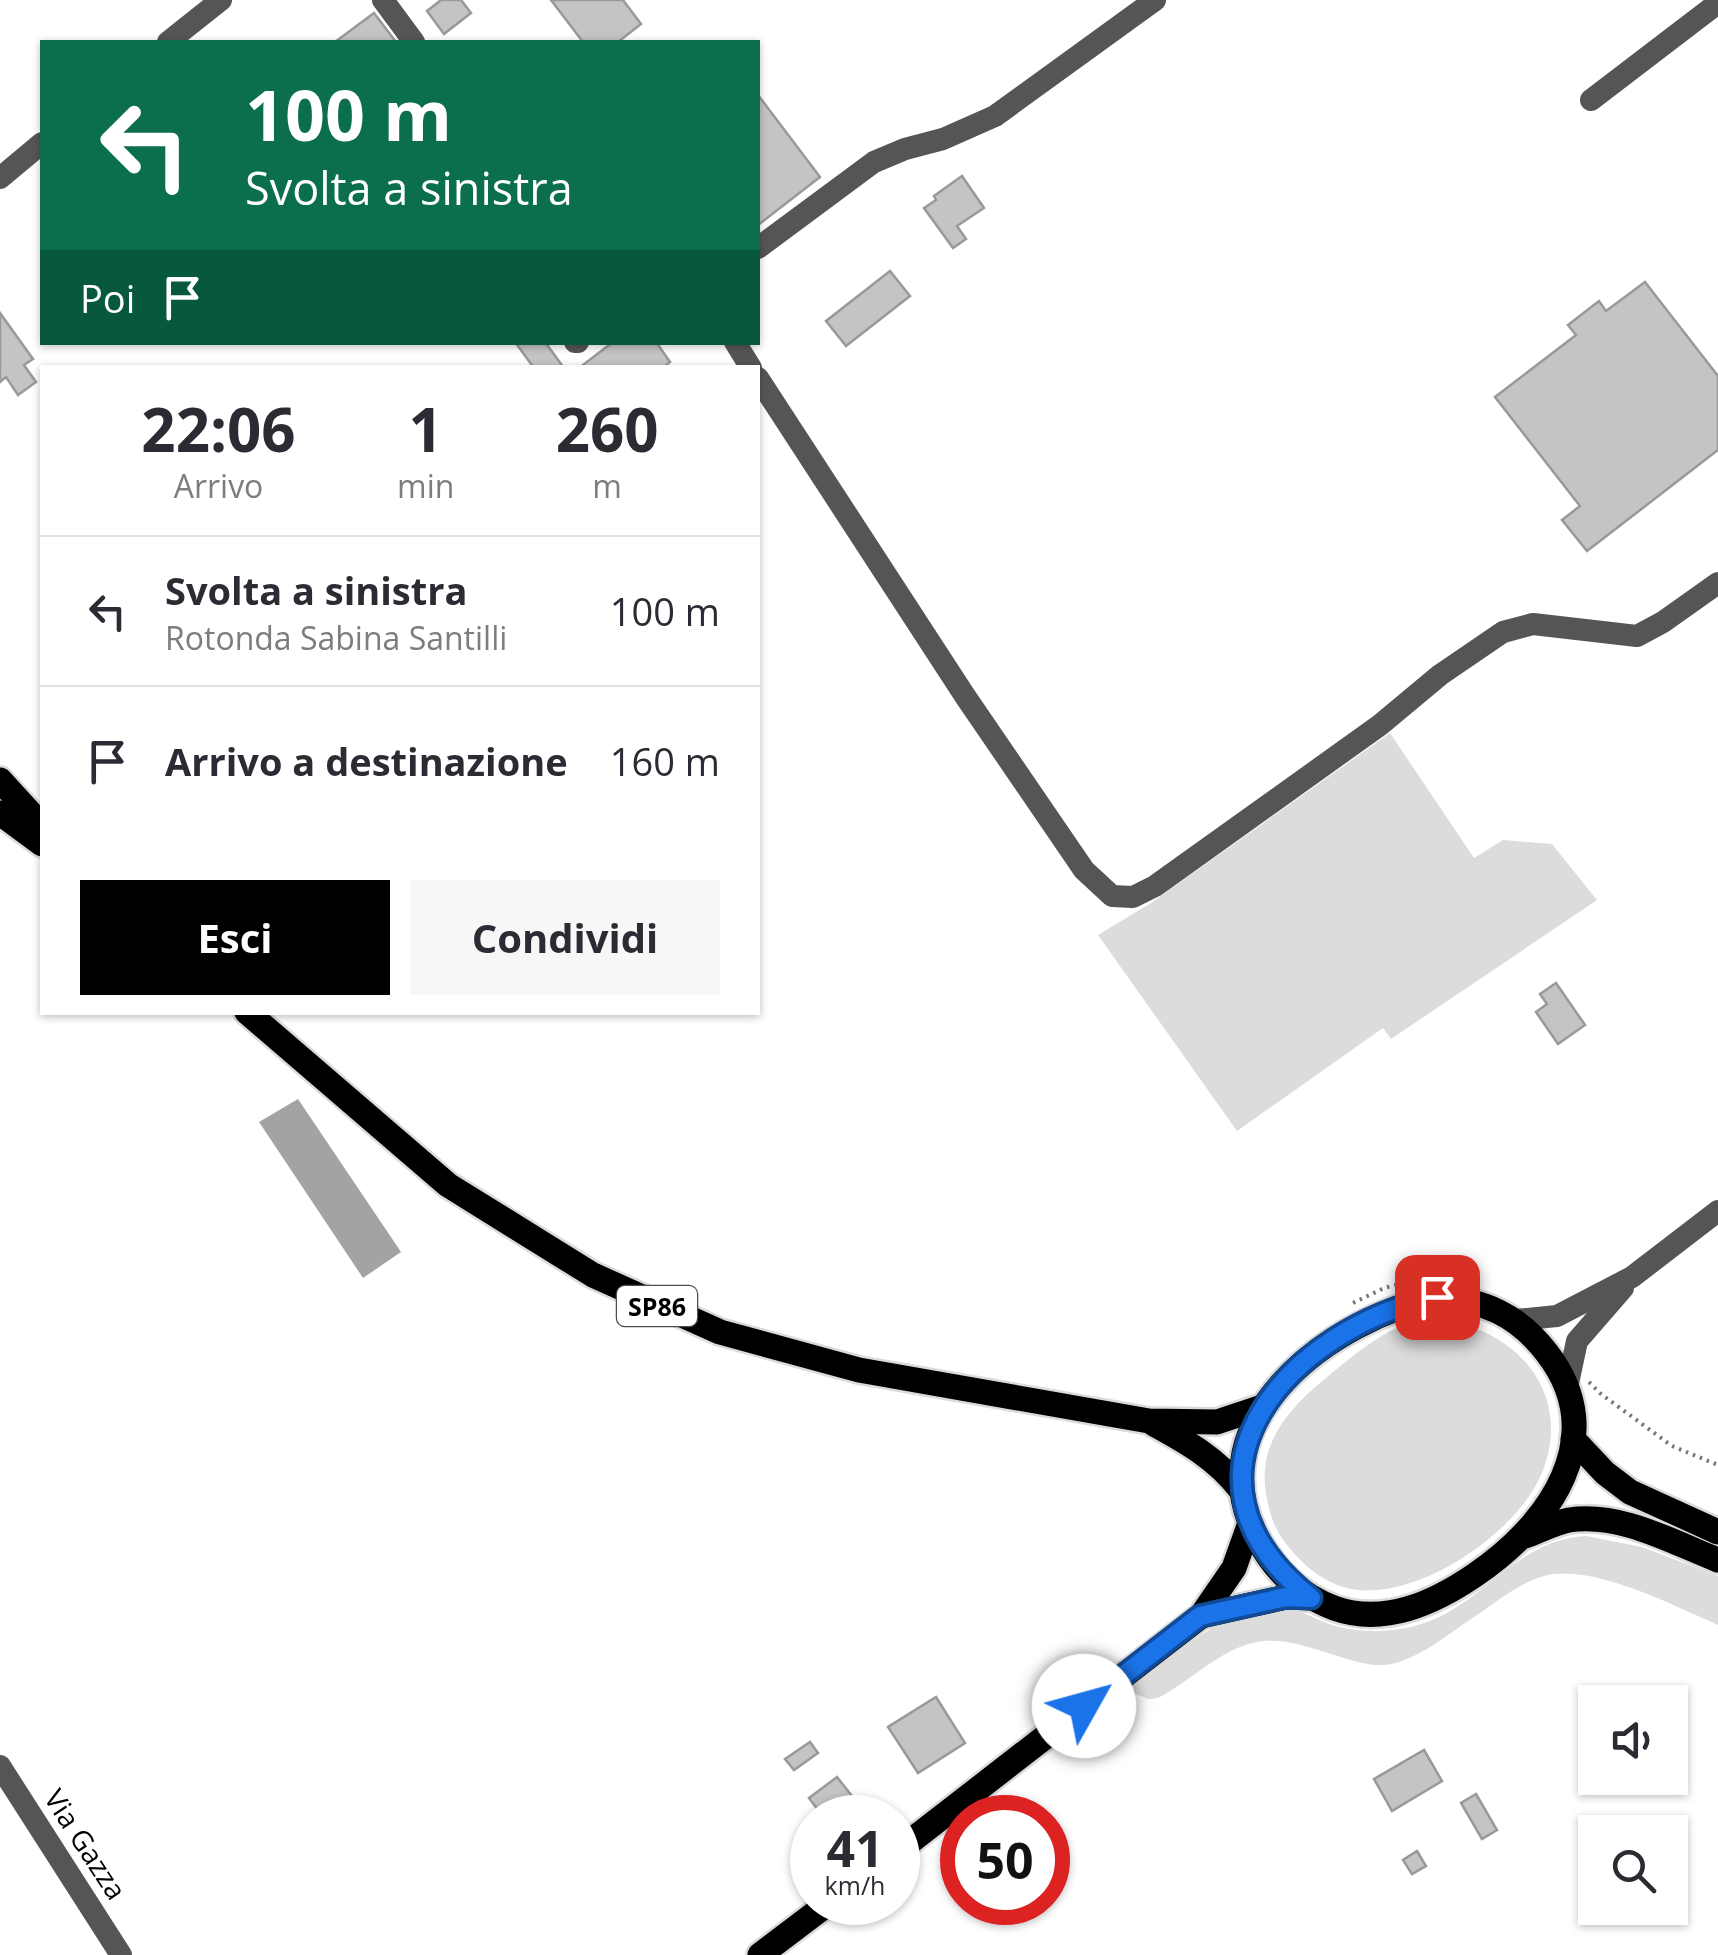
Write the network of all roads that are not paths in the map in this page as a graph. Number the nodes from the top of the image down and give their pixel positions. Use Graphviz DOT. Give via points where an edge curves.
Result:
graph roads {
  1 [pos="221,0"];
  2 [pos="383,0"];
  3 [pos="1155,0"];
  4 [pos="1718,3"];
  5 [pos="171,40"];
  6 [pos="413,40"];
  7 [pos="1591,100"];
  8 [pos="40,146"];
  9 [pos="0,178"];
  10 [pos="760,247"];
  11 [pos="760,381"];
  12 [pos="1718,582"];
  13 [pos="0,780"];
  14 [pos="0,802"];
  15 [pos="0,813"];
  16 [pos="40,824"];
  17 [pos="40,839"];
  18 [pos="40,840"];
  19 [pos="250,1015"];
  20 [pos="1718,1211"];
  21 [pos="1632,1278"];
  22 [pos="1516,1320"];
  23 [pos="1576,1382"];
  24 [pos="1262,1407"];
  25 [pos="1149,1422"];
  26 [pos="1574,1439"];
  27 [pos="1240,1489"];
  28 [pos="1250,1523"];
  29 [pos="1718,1532"];
  30 [pos="1525,1536"];
  31 [pos="1718,1560"];
  32 [pos="1311,1598"];
  33 [pos="1200,1616"];
  34 [pos="0,1766"];
  35 [pos="920,1834"];
  36 [pos="800,1925"];
  37 [pos="121,1955"];
  38 [pos="760,1955"];
  1 -- 5 [label="street"];
  2 -- 6 [label="street"];
  3 -- 10 [label="street" via="996,116 874,162"];
  4 -- 7 [label="street"];
  8 -- 9 [label="street"];
  11 -- 12 [label="street" via="986,728 1084,870 1112,896 1132,897 1155,886 1503,632 1534,624 1637,636"];
  13 -- 16 [label="main road"];
  14 -- 17 [label="main road"];
  15 -- 18 [label="main road"];
  19 -- 25 [label="main road, SP86" via="448,1185 593,1276 661,1308 720,1332 859,1370"];
  20 -- 21 [label="street"];
  21 -- 22 [label="street" via="1557,1316"];
  21 -- 23 [label="street" via="1576,1341"];
  22 -- 23 [label="main road"];
  22 -- 24 [label="main road" via="1468,1299 1402,1304 1333,1340"];
  23 -- 26 [label="main road"];
  24 -- 25 [label="main road, SP86" via="1217,1422"];
  24 -- 27 [label="main road"];
  25 -- 27 [label="main road, SP86" via="1208,1456"];
  26 -- 29 [label="main road" via="1630,1492"];
  26 -- 30 [label="main road" via="1554,1498"];
  27 -- 28 [label="main road"];
  28 -- 32 [label="main road" via="1267,1556"];
  28 -- 33 [label="main road" via="1234,1568"];
  30 -- 31 [label="main road" via="1588,1519 1641,1529"];
  30 -- 32 [label="main road" via="1425,1604 1377,1614 1338,1610"];
  32 -- 33 [label="main road"];
  33 -- 35 [label="main road"];
  34 -- 37 [label="street, Via Gazza"];
  36 -- 38 [label="main road"];
}
